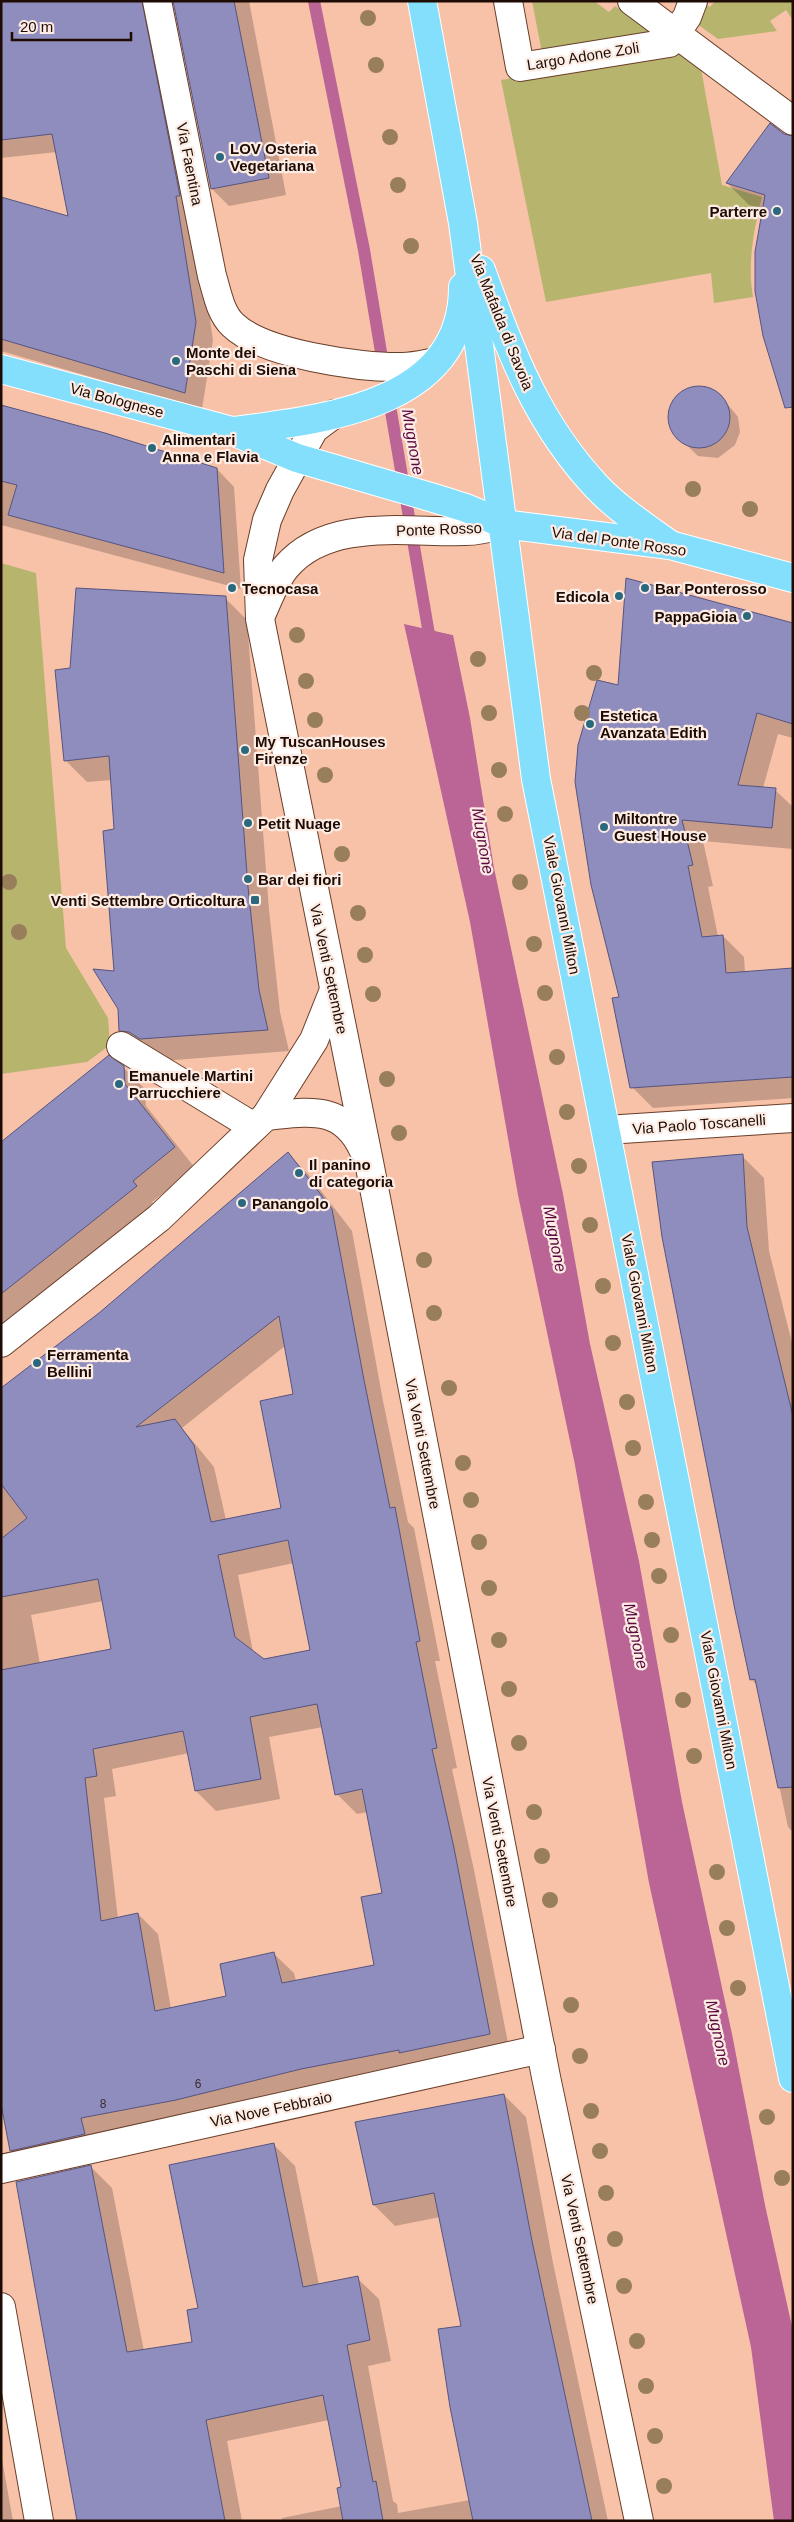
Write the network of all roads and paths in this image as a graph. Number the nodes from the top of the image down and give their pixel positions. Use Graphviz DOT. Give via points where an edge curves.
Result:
graph roads {
  1 [pos="157,1"];
  2 [pos="422,1"];
  3 [pos="508,1"];
  4 [pos="632,1"];
  5 [pos="693,1"];
  6 [pos="676,33"];
  7 [pos="793,120"];
  8 [pos="463,223"];
  9 [pos="1,369"];
  10 [pos="425,369"];
  11 [pos="334,414"];
  12 [pos="232,431"];
  13 [pos="295,460"];
  14 [pos="502,524"];
  15 [pos="670,545"];
  16 [pos="793,578"];
  17 [pos="260,618"];
  18 [pos="334,990"];
  19 [pos="121,1046"];
  20 [pos="793,1118"];
  21 [pos="260,1121"];
  22 [pos="606,1130"];
  23 [pos="369,1162"];
  24 [pos="1,1343"];
  25 [pos="541,2049"];
  26 [pos="793,2078"];
  27 [pos="1,2169"];
  28 [pos="1,2307"];
  29 [pos="39,2521"];
  30 [pos="639,2521"];
  1 -- 10 [label="street, Via Faentina" via="212,276 223,312 232,324 256,340 282,349 376,366"];
  2 -- 8 [label="main road, Via Mafalda di Savoia"];
  3 -- 6 [label="street, Largo Adone Zoli" via="520,67 669,43"];
  4 -- 6 [label="street"];
  5 -- 6 [label="street, Largo Adone Zoli"];
  6 -- 7 [label="street"];
  8 -- 10 [label="main road" via="460,317 448,344"];
  8 -- 14 [label="main road, Via Mafalda di Savoia"];
  8 -- 15 [label="main road, Via Mafalda di Savoia" via="508,344 528,392 545,420 598,488 624,512"];
  9 -- 12 [label="main road, Via Bolognese"];
  10 -- 11 [label="main road" via="390,398"];
  11 -- 12 [label="main road"];
  11 -- 13 [label="street" via="314,429"];
  12 -- 13 [label="main road, Ponte Rosso"];
  13 -- 14 [label="main road, Ponte Rosso" via="437,499"];
  13 -- 17 [label="street, Via Venti Settembre" via="267,520 258,560"];
  14 -- 15 [label="main road, Via del Ponte Rosso"];
  14 -- 17 [label="street, Ponte Rosso" via="466,532 359,532 336,537 308,549 285,568"];
  14 -- 22 [label="main road, Viale Giovanni Milton" via="536,779"];
  15 -- 16 [label="main road, Via del Ponte Rosso"];
  17 -- 18 [label="street, Via Venti Settembre"];
  18 -- 21 [label="street" via="314,1040"];
  18 -- 23 [label="street, Via Venti Settembre"];
  19 -- 21 [label="street"];
  20 -- 22 [label="street, Via Paolo Toscanelli"];
  21 -- 23 [label="street, Via Venti Settembre" via="310,1112 336,1117 358,1139"];
  21 -- 24 [label="street" via="159,1218"];
  22 -- 26 [label="main road, Viale Giovanni Milton"];
  23 -- 25 [label="street, Via Venti Settembre"];
  25 -- 27 [label="street, Via Nove Febbraio"];
  25 -- 30 [label="street, Via Venti Settembre"];
  28 -- 29 [label="street"];
}
